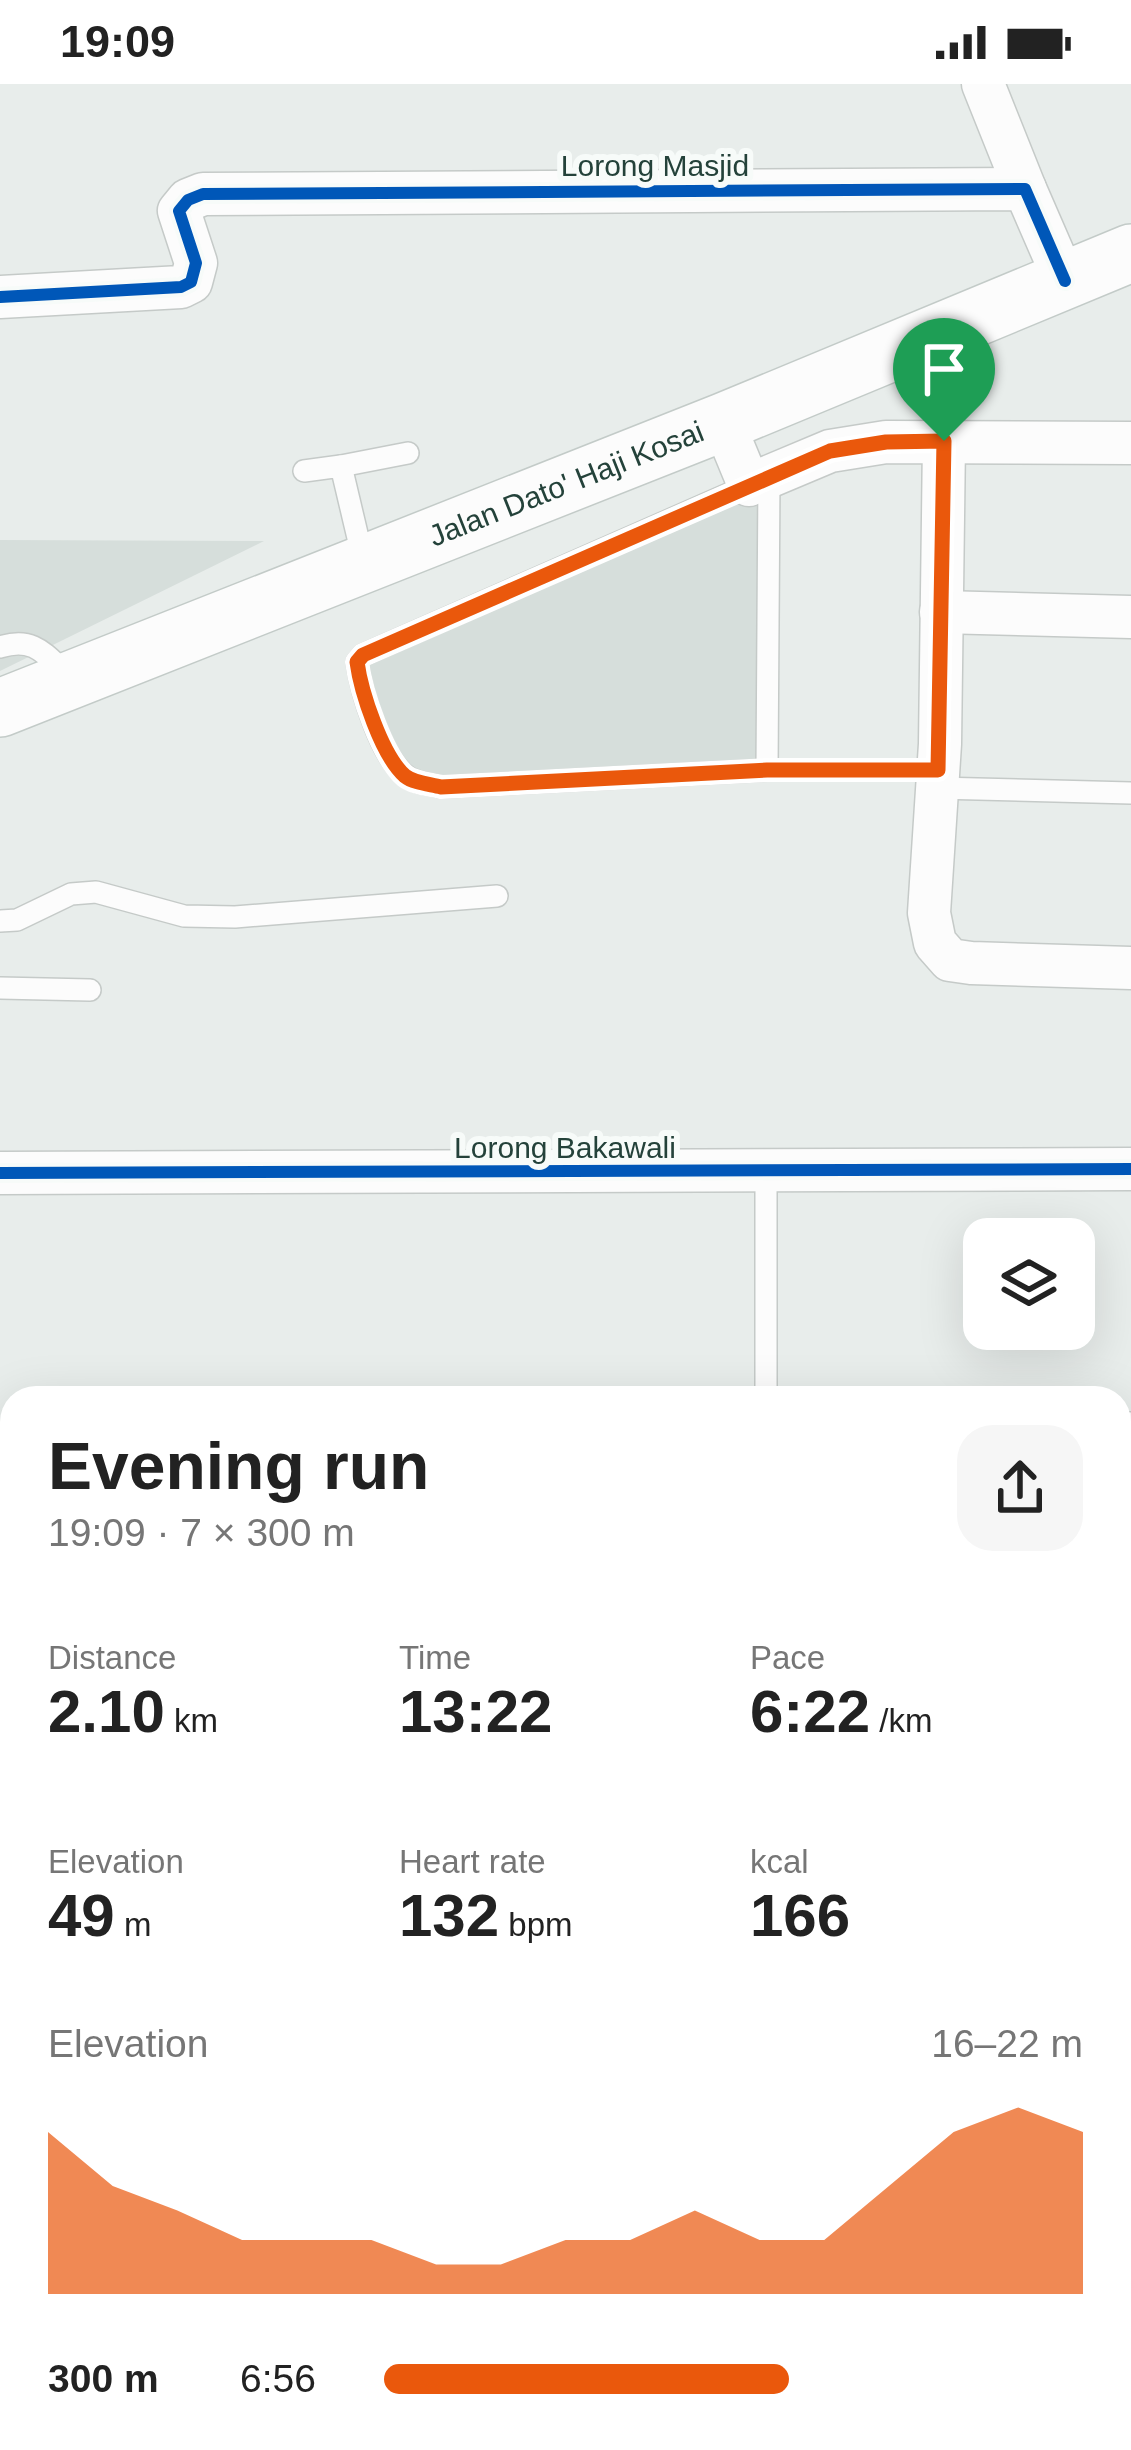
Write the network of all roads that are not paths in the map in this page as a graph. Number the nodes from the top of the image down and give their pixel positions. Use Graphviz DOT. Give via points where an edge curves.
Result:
graph roads {
  1 [pos="983,84"];
  2 [pos="1025,189"];
  3 [pos="1131,253"];
  4 [pos="1065,281"];
  5 [pos="0,297"];
  6 [pos="723,422"];
  7 [pos="944,441"];
  8 [pos="1131,442"];
  9 [pos="407,453"];
  10 [pos="341,466"];
  11 [pos="304,471"];
  12 [pos="759,481"];
  13 [pos="365,566"];
  14 [pos="941,612"];
  15 [pos="1131,617"];
  16 [pos="0,647"];
  17 [pos="73,680"];
  18 [pos="0,707"];
  19 [pos="767,770"];
  20 [pos="938,779"];
  21 [pos="1131,793"];
  22 [pos="497,896"];
  23 [pos="0,921"];
  24 [pos="1131,968"];
  25 [pos="0,988"];
  26 [pos="90,990"];
  27 [pos="1131,1169"];
  28 [pos="766,1171"];
  29 [pos="0,1173"];
  30 [pos="766,1386"];
  1 -- 2 [label="street"];
  2 -- 4 [label="street"];
  2 -- 5 [label="street, Lorong Masjid" via="203,194 179,211 196,263 181,287"];
  3 -- 4 [label="main road, Jalan Dato' Haji Kosai"];
  4 -- 6 [label="main road, Jalan Dato' Haji Kosai"];
  6 -- 12 [label="street"];
  6 -- 13 [label="main road, Jalan Dato' Haji Kosai"];
  7 -- 8 [label="street"];
  7 -- 12 [label="street" via="830,451"];
  7 -- 14 [label="street"];
  9 -- 10 [label="lane"];
  10 -- 11 [label="lane"];
  10 -- 13 [label="lane"];
  12 -- 19 [label="lane"];
  12 -- 19 [label="lane" via="357,662 389,758 408,779 480,787"];
  13 -- 17 [label="main road, Jalan Dato' Haji Kosai"];
  14 -- 15 [label="street"];
  14 -- 20 [label="street"];
  16 -- 17 [label="lane" via="37,647"];
  17 -- 18 [label="main road, Jalan Dato' Haji Kosai"];
  19 -- 20 [label="lane"];
  20 -- 21 [label="lane"];
  20 -- 24 [label="street" via="929,913 935,943 950,960"];
  22 -- 23 [label="lane" via="235,917 184,916 96,892"];
  25 -- 26 [label="lane"];
  27 -- 28 [label="street, Lorong Bakawali"];
  28 -- 29 [label="street, Lorong Bakawali"];
  28 -- 30 [label="lane"];
}
